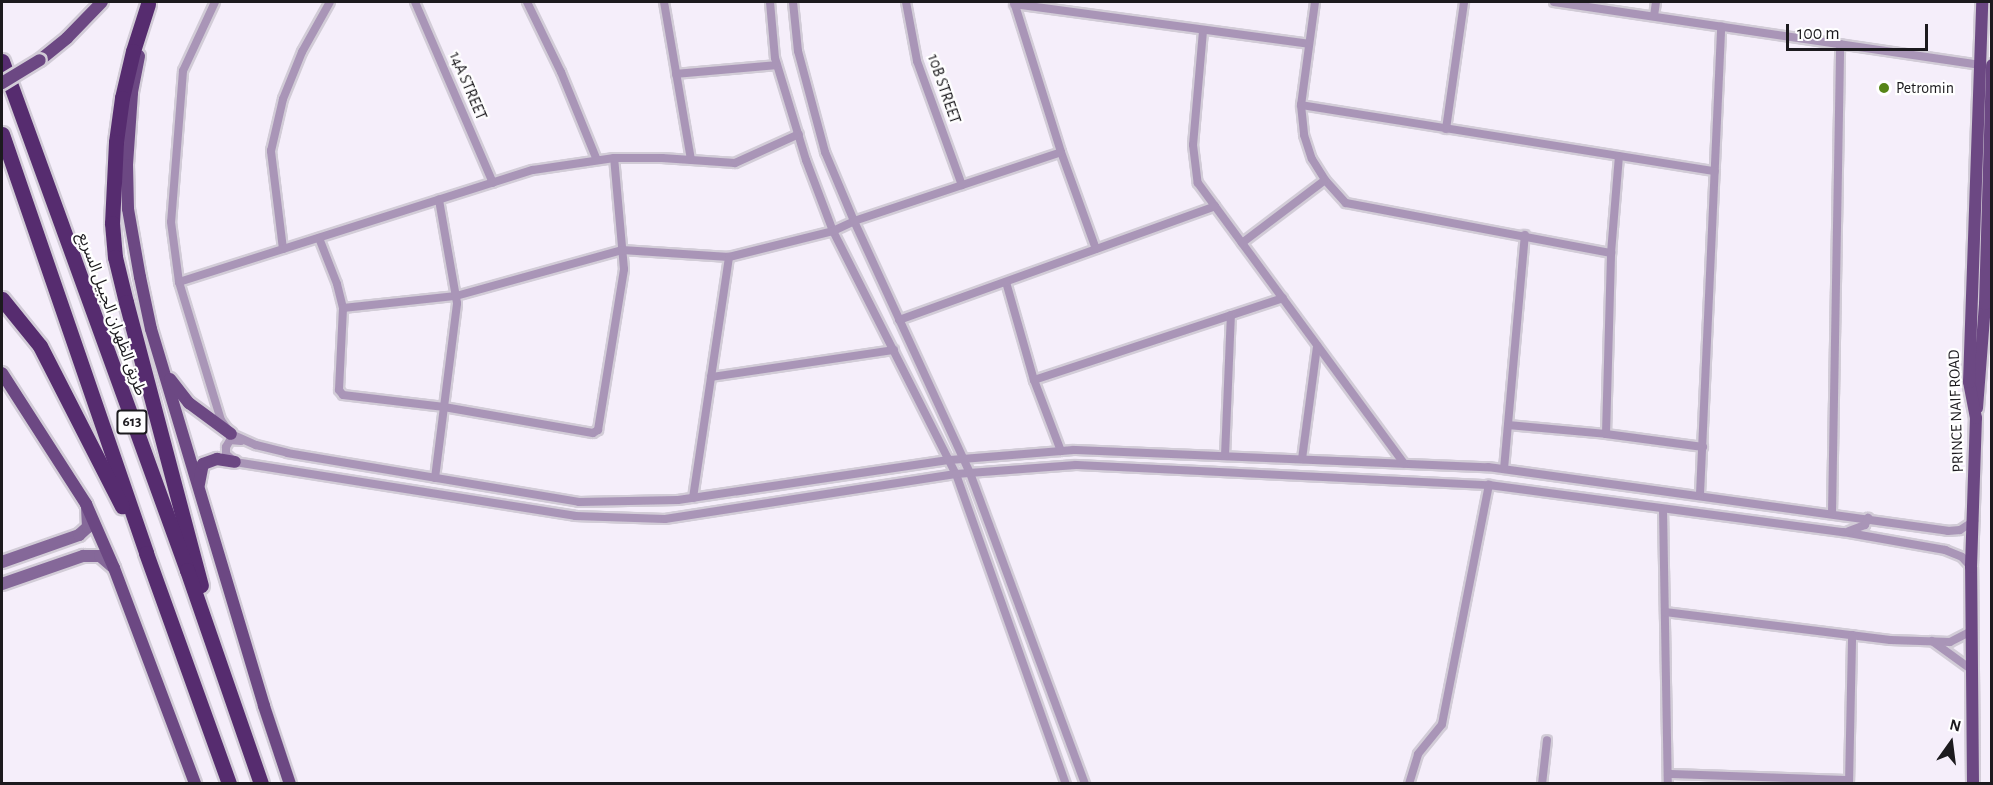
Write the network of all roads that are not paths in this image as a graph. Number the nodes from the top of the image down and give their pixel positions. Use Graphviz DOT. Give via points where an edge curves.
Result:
graph roads {
  1 [pos="102,2"];
  2 [pos="215,2"];
  3 [pos="330,2"];
  4 [pos="415,2"];
  5 [pos="526,2"];
  6 [pos="664,2"];
  7 [pos="770,2"];
  8 [pos="793,2"];
  9 [pos="906,2"];
  10 [pos="1315,2"];
  11 [pos="1464,2"];
  12 [pos="1554,2"];
  13 [pos="1656,2"];
  14 [pos="1982,2"];
  15 [pos="149,3"];
  16 [pos="1014,3"];
  17 [pos="1654,16"];
  18 [pos="1721,26"];
  19 [pos="1203,31"];
  20 [pos="1308,44"];
  21 [pos="1840,44"];
  22 [pos="2,61"];
  23 [pos="777,65"];
  24 [pos="1988,66"];
  25 [pos="676,74"];
  26 [pos="2,82"];
  27 [pos="1301,105"];
  28 [pos="1446,129"];
  29 [pos="2,134"];
  30 [pos="799,134"];
  31 [pos="1061,152"];
  32 [pos="1619,156"];
  33 [pos="614,158"];
  34 [pos="597,160"];
  35 [pos="691,160"];
  36 [pos="1715,171"];
  37 [pos="1325,180"];
  38 [pos="493,183"];
  39 [pos="962,185"];
  40 [pos="440,200"];
  41 [pos="1215,206"];
  42 [pos="854,221"];
  43 [pos="833,231"];
  44 [pos="1525,234"];
  45 [pos="319,238"];
  46 [pos="1242,243"];
  47 [pos="283,249"];
  48 [pos="1095,249"];
  49 [pos="622,250"];
  50 [pos="1611,253"];
  51 [pos="729,256"];
  52 [pos="179,282"];
  53 [pos="1006,282"];
  54 [pos="456,296"];
  55 [pos="1282,298"];
  56 [pos="2,299"];
  57 [pos="343,308"];
  58 [pos="1231,315"];
  59 [pos="899,320"];
  60 [pos="1317,346"];
  61 [pos="894,350"];
  62 [pos="161,364"];
  63 [pos="2,373"];
  64 [pos="711,377"];
  65 [pos="1034,380"];
  66 [pos="444,407"];
  67 [pos="1508,424"];
  68 [pos="231,434"];
  69 [pos="1606,434"];
  70 [pos="244,441"];
  71 [pos="1702,447"];
  72 [pos="1060,451"];
  73 [pos="1225,456"];
  74 [pos="964,458"];
  75 [pos="1302,459"];
  76 [pos="950,460"];
  77 [pos="235,462"];
  78 [pos="1404,463"];
  79 [pos="1504,469"];
  80 [pos="970,473"];
  81 [pos="956,474"];
  82 [pos="435,478"];
  83 [pos="1489,485"];
  84 [pos="199,488"];
  85 [pos="1700,494"];
  86 [pos="693,498"];
  87 [pos="86,504"];
  88 [pos="1664,509"];
  89 [pos="1832,513"];
  90 [pos="1865,520"];
  91 [pos="1974,521"];
  92 [pos="1843,532"];
  93 [pos="146,553"];
  94 [pos="2,562"];
  95 [pos="1971,567"];
  96 [pos="114,568"];
  97 [pos="2,584"];
  98 [pos="1665,612"];
  99 [pos="1972,631"];
  100 [pos="1852,635"];
  101 [pos="1932,641"];
  102 [pos="1972,670"];
  103 [pos="226,684"];
  104 [pos="1547,740"];
  105 [pos="1668,779"];
  106 [pos="1756,780"];
  107 [pos="1849,782"];
  108 [pos="195,783"];
  109 [pos="229,783"];
  110 [pos="261,783"];
  111 [pos="290,783"];
  112 [pos="1066,783"];
  113 [pos="1086,783"];
  114 [pos="1409,783"];
  115 [pos="1542,783"];
  116 [pos="1973,783"];
  1 -- 26 [label="main road, bridge" via="40,60"];
  2 -- 52 [label="street" via="183,71 171,222"];
  3 -- 47 [label="street" via="302,52 283,99 271,151"];
  4 -- 38 [label="street, 14A STREET"];
  5 -- 34 [label="street" via="561,72"];
  6 -- 25 [label="street"];
  7 -- 23 [label="street"];
  8 -- 42 [label="street" via="808,95 825,152"];
  9 -- 39 [label="street, 10B STREET" via="917,62"];
  10 -- 20 [label="street"];
  11 -- 28 [label="street"];
  12 -- 17 [label="street"];
  13 -- 17 [label="street"];
  14 -- 24 [label="main road, PRINCE NAIF ROAD"];
  15 -- 62 [label="main road" via="128,129 128,209"];
  15 -- 103 [label="highway" via="133,51 116,142 112,223 116,257"];
  16 -- 19 [label="street"];
  16 -- 31 [label="street"];
  17 -- 18 [label="street"];
  18 -- 21 [label="street"];
  18 -- 36 [label="street"];
  19 -- 20 [label="street"];
  19 -- 41 [label="street" via="1193,145 1198,183"];
  20 -- 27 [label="street"];
  21 -- 24 [label="street"];
  21 -- 89 [label="street"];
  22 -- 103 [label="highway, طريق الظهران الجبيل السريع / 613"];
  23 -- 25 [label="street"];
  23 -- 30 [label="street"];
  24 -- 91 [label="main road, PRINCE NAIF ROAD" via="1969,382 1976,418"];
  25 -- 35 [label="street"];
  27 -- 28 [label="street"];
  27 -- 37 [label="street" via="1304,135"];
  28 -- 32 [label="street"];
  29 -- 93 [label="highway, 613"];
  30 -- 35 [label="street" via="735,163"];
  30 -- 43 [label="street"];
  31 -- 39 [label="street"];
  31 -- 48 [label="street"];
  32 -- 36 [label="street"];
  32 -- 50 [label="street"];
  33 -- 34 [label="street"];
  33 -- 35 [label="street"];
  33 -- 49 [label="street"];
  34 -- 38 [label="street" via="533,170"];
  36 -- 71 [label="street"];
  37 -- 44 [label="street" via="1346,203"];
  37 -- 46 [label="street"];
  38 -- 40 [label="street"];
  39 -- 42 [label="street"];
  40 -- 45 [label="street"];
  40 -- 54 [label="street"];
  41 -- 46 [label="street"];
  41 -- 48 [label="street"];
  42 -- 43 [label="street"];
  42 -- 59 [label="street"];
  43 -- 51 [label="street"];
  43 -- 61 [label="street"];
  44 -- 50 [label="street"];
  44 -- 67 [label="street"];
  45 -- 47 [label="street"];
  45 -- 57 [label="street"];
  46 -- 55 [label="street"];
  47 -- 52 [label="street"];
  48 -- 53 [label="street"];
  49 -- 51 [label="street"];
  49 -- 54 [label="street"];
  49 -- 66 [label="street" via="624,269 598,429 588,434"];
  50 -- 69 [label="street"];
  51 -- 64 [label="street"];
  52 -- 68 [label="street" via="214,403"];
  53 -- 59 [label="street"];
  53 -- 65 [label="street"];
  54 -- 57 [label="street"];
  54 -- 66 [label="street"];
  55 -- 58 [label="street"];
  55 -- 60 [label="street"];
  56 -- 93 [label="highway" via="40,346"];
  57 -- 66 [label="street" via="339,390 343,395"];
  58 -- 65 [label="street"];
  58 -- 73 [label="street"];
  59 -- 74 [label="street"];
  60 -- 75 [label="street"];
  60 -- 78 [label="street"];
  61 -- 64 [label="street"];
  61 -- 76 [label="street"];
  62 -- 68 [label="main road" via="189,403"];
  62 -- 84 [label="main road"];
  63 -- 87 [label="main road"];
  64 -- 86 [label="street"];
  65 -- 72 [label="street"];
  66 -- 82 [label="street"];
  67 -- 69 [label="street"];
  67 -- 79 [label="street"];
  68 -- 70 [label="street"];
  69 -- 71 [label="street"];
  70 -- 77 [label="street" via="230,440 227,444 226,454"];
  70 -- 82 [label="street" via="287,453"];
  71 -- 85 [label="street"];
  72 -- 73 [label="street"];
  72 -- 74 [label="street"];
  73 -- 75 [label="street"];
  74 -- 76 [label="street"];
  74 -- 80 [label="street"];
  75 -- 78 [label="street"];
  76 -- 81 [label="street"];
  76 -- 86 [label="street"];
  77 -- 81 [label="street" via="575,516 654,518 772,504"];
  77 -- 84 [label="main road" via="217,459 203,464"];
  78 -- 79 [label="street"];
  79 -- 85 [label="street"];
  80 -- 81 [label="street"];
  80 -- 83 [label="street" via="1076,465"];
  80 -- 113 [label="street"];
  81 -- 112 [label="street"];
  82 -- 86 [label="street" via="579,502"];
  83 -- 88 [label="street"];
  83 -- 114 [label="street" via="1442,724 1418,754"];
  84 -- 111 [label="main road"];
  85 -- 89 [label="street"];
  87 -- 94 [label="street" via="88,527 79,536"];
  87 -- 96 [label="main road"];
  88 -- 92 [label="street"];
  88 -- 98 [label="street"];
  89 -- 90 [label="street"];
  90 -- 91 [label="street" via="1948,531 1960,530"];
  90 -- 92 [label="street"];
  91 -- 95 [label="main road, PRINCE NAIF ROAD"];
  92 -- 95 [label="street" via="1945,550 1962,557"];
  93 -- 109 [label="highway, 613"];
  95 -- 99 [label="main road, PRINCE NAIF ROAD"];
  96 -- 97 [label="street" via="107,560 92,555"];
  96 -- 108 [label="main road"];
  98 -- 100 [label="street"];
  98 -- 105 [label="street"];
  99 -- 101 [label="street" via="1950,642"];
  99 -- 102 [label="main road, PRINCE NAIF ROAD"];
  100 -- 101 [label="street"];
  100 -- 107 [label="street"];
  101 -- 102 [label="street"];
  102 -- 116 [label="main road, PRINCE NAIF ROAD"];
  103 -- 110 [label="highway, طريق الظهران الجبيل السريع / 613"];
  104 -- 115 [label="street"];
  105 -- 106 [label="street"];
  106 -- 107 [label="street"];
}
